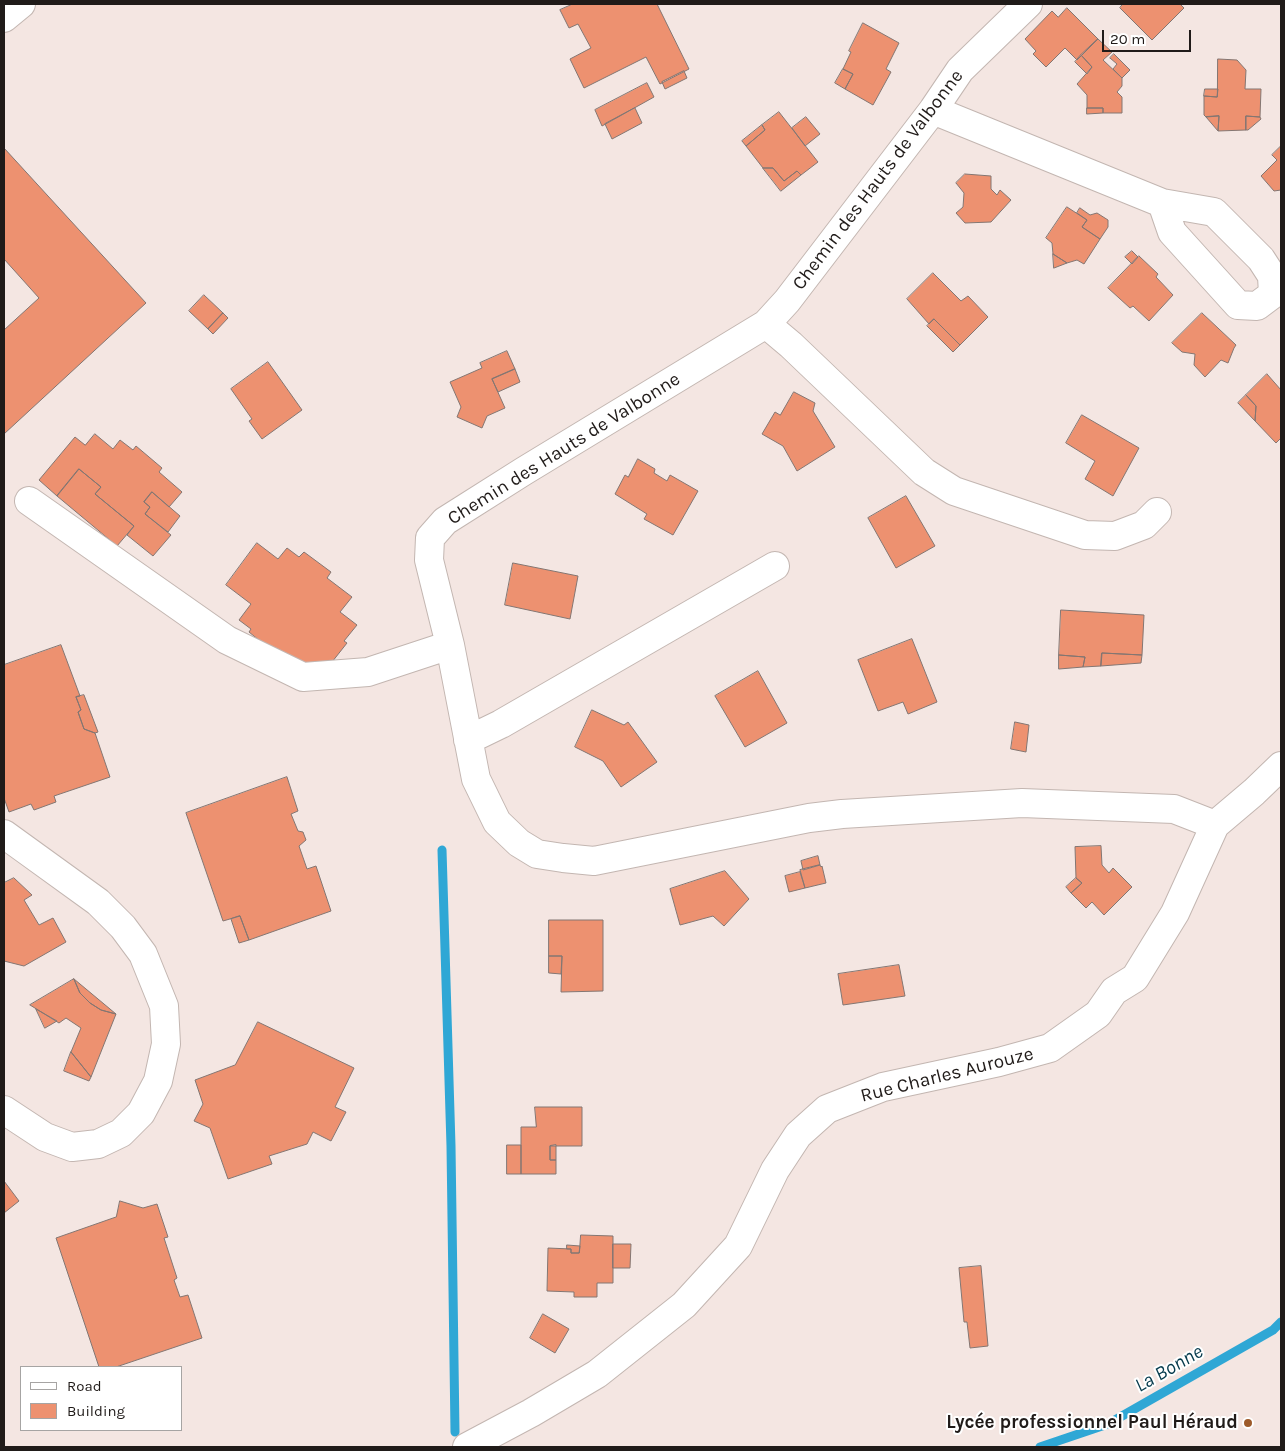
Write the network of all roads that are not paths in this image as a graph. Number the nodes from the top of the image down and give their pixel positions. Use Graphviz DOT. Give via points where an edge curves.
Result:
graph roads {
  1 [pos="21,4"];
  2 [pos="1028,4"];
  3 [pos="4,18"];
  4 [pos="933,110"];
  5 [pos="1162,203"];
  6 [pos="766,324"];
  7 [pos="29,501"];
  8 [pos="1157,512"];
  9 [pos="775,566"];
  10 [pos="450,645"];
  11 [pos="468,740"];
  12 [pos="1281,766"];
  13 [pos="1215,825"];
  14 [pos="4,834"];
  15 [pos="4,1110"];
  16 [pos="467,1447"];
  1 -- 3 [label="street"];
  2 -- 4 [label="street, Chemin des Hauts de Valbonne" via="960,70"];
  4 -- 5 [label="street"];
  4 -- 6 [label="street, Chemin des Hauts de Valbonne"];
  6 -- 8 [label="street" via="924,472 954,491 1085,535 1115,536 1144,525"];
  6 -- 10 [label="street, Chemin des Hauts de Valbonne" via="445,521 430,538 429,560"];
  7 -- 10 [label="street" via="228,640 303,677 368,672"];
  9 -- 11 [label="street"];
  10 -- 11 [label="street, Chemin des Hauts de Valbonne"];
  11 -- 13 [label="street, Chemin des Hauts de Valbonne" via="476,779 497,822 519,843 537,854 563,858 594,861 842,814 1022,803 1174,809"];
  12 -- 13 [label="street, Rue Charles Aurouze"];
  13 -- 16 [label="street, Rue Charles Aurouze" via="1175,913 1135,978 1114,990 1098,1014 1050,1048 882,1088 827,1109 798,1135 775,1170 738,1246 684,1305 597,1374"];
  14 -- 15 [label="street" via="98,902 123,927 143,954 164,1006 166,1044 158,1081 141,1114 120,1133 98,1144 72,1147 45,1138"];
}
